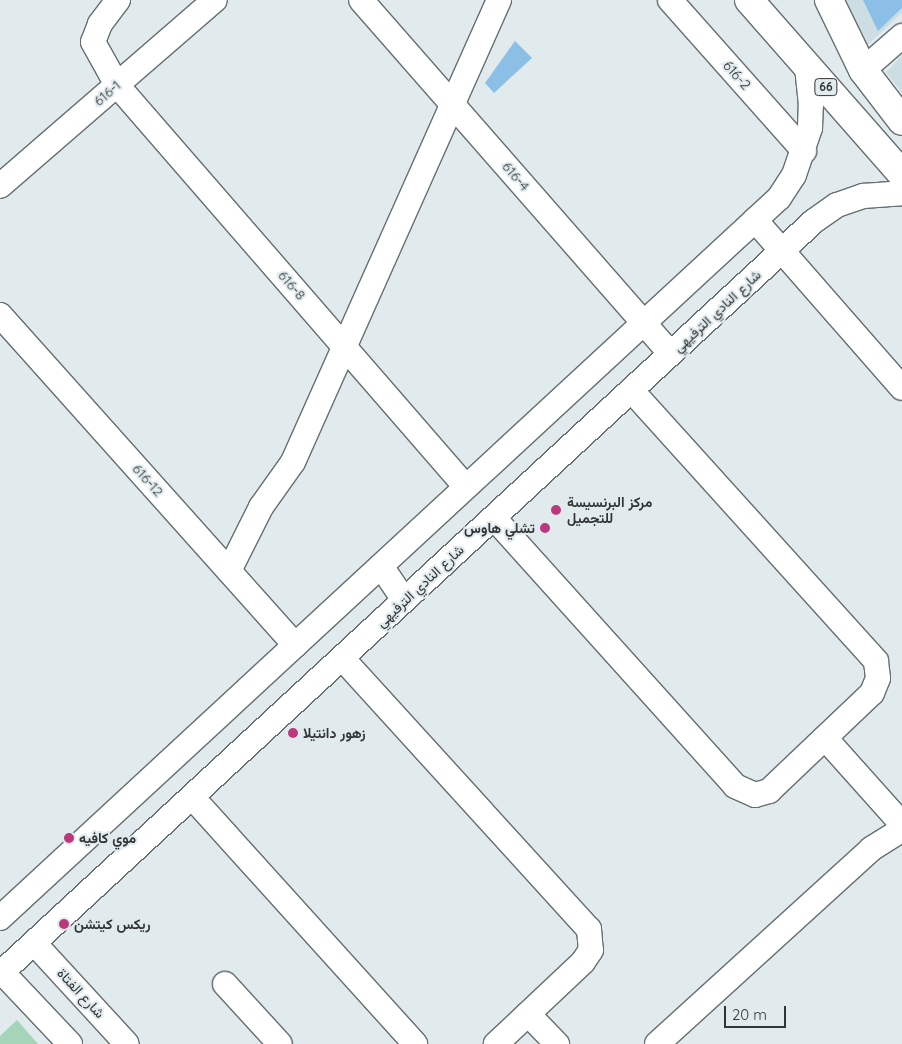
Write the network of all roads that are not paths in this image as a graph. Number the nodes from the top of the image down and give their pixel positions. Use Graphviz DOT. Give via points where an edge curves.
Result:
graph roads {
  1 [pos="118,0"];
  2 [pos="215,0"];
  3 [pos="362,0"];
  4 [pos="499,0"];
  5 [pos="670,0"];
  6 [pos="749,0"];
  7 [pos="773,0"];
  8 [pos="829,0"];
  9 [pos="902,36"];
  10 [pos="807,66"];
  11 [pos="863,70"];
  12 [pos="117,85"];
  13 [pos="453,104"];
  14 [pos="902,121"];
  15 [pos="804,151"];
  16 [pos="902,174"];
  17 [pos="0,186"];
  18 [pos="902,194"];
  19 [pos="756,220"];
  20 [pos="782,250"];
  21 [pos="0,315"];
  22 [pos="644,322"];
  23 [pos="345,345"];
  24 [pos="670,354"];
  25 [pos="902,388"];
  26 [pos="631,390"];
  27 [pos="466,487"];
  28 [pos="494,518"];
  29 [pos="381,566"];
  30 [pos="229,571"];
  31 [pos="404,600"];
  32 [pos="295,645"];
  33 [pos="342,658"];
  34 [pos="825,738"];
  35 [pos="192,796"];
  36 [pos="902,824"];
  37 [pos="902,830"];
  38 [pos="0,918"];
  39 [pos="34,943"];
  40 [pos="51,960"];
  41 [pos="1,973"];
  42 [pos="225,984"];
  43 [pos="19,989"];
  44 [pos="528,1014"];
  45 [pos="70,1044"];
  46 [pos="127,1044"];
  47 [pos="280,1044"];
  48 [pos="415,1044"];
  49 [pos="496,1044"];
  50 [pos="557,1044"];
  51 [pos="657,1044"];
  1 -- 12 [label="street, 616-8" via="100,24 93,42"];
  2 -- 12 [label="street, 616-1"];
  3 -- 13 [label="street, 616-4"];
  4 -- 13 [label="street"];
  5 -- 15 [label="street, 616-2"];
  6 -- 10 [label="main road, 66"];
  7 -- 10 [label="main road"];
  8 -- 11 [label="main road"];
  9 -- 11 [label="street"];
  10 -- 15 [label="street" via="812,106"];
  10 -- 16 [label="main road, 66"];
  11 -- 14 [label="main road"];
  12 -- 17 [label="street, 616-1"];
  12 -- 23 [label="street, 616-8"];
  13 -- 22 [label="street, 616-4"];
  13 -- 23 [label="street"];
  15 -- 19 [label="street" via="779,198"];
  18 -- 20 [label="street, شارع النادي الترفيهي" via="864,196 837,205"];
  19 -- 20 [label="street"];
  19 -- 22 [label="street"];
  20 -- 24 [label="street, شارع النادي الترفيهي"];
  20 -- 25 [label="street"];
  21 -- 30 [label="street, 616-12"];
  22 -- 24 [label="street, 616-4"];
  22 -- 27 [label="street"];
  23 -- 27 [label="street, 616-8"];
  23 -- 30 [label="street" via="294,462 261,507"];
  24 -- 26 [label="street, شارع النادي الترفيهي"];
  26 -- 28 [label="street, شارع النادي الترفيهي"];
  26 -- 34 [label="street" via="876,661 878,678 872,693"];
  27 -- 29 [label="street"];
  28 -- 31 [label="street, شارع النادي الترفيهي"];
  28 -- 34 [label="street" via="741,791 755,795 769,791"];
  29 -- 31 [label="street"];
  29 -- 32 [label="street"];
  30 -- 32 [label="street, 616-12"];
  31 -- 33 [label="street, شارع النادي الترفيهي"];
  32 -- 38 [label="street"];
  33 -- 35 [label="street, شارع النادي الترفيهي"];
  33 -- 44 [label="street" via="589,929 592,943 588,957"];
  34 -- 36 [label="street"];
  35 -- 39 [label="street, شارع النادي الترفيهي"];
  35 -- 48 [label="street"];
  37 -- 51 [label="street" via="871,849"];
  39 -- 40 [label="street, شارع الفتاة"];
  39 -- 41 [label="street, شارع النادي الترفيهي"];
  40 -- 43 [label="street" via="30,969"];
  40 -- 46 [label="street, شارع الفتاة"];
  41 -- 43 [label="street"];
  42 -- 47 [label="street"];
  43 -- 45 [label="street"];
  44 -- 49 [label="street"];
  44 -- 50 [label="street"];
}
